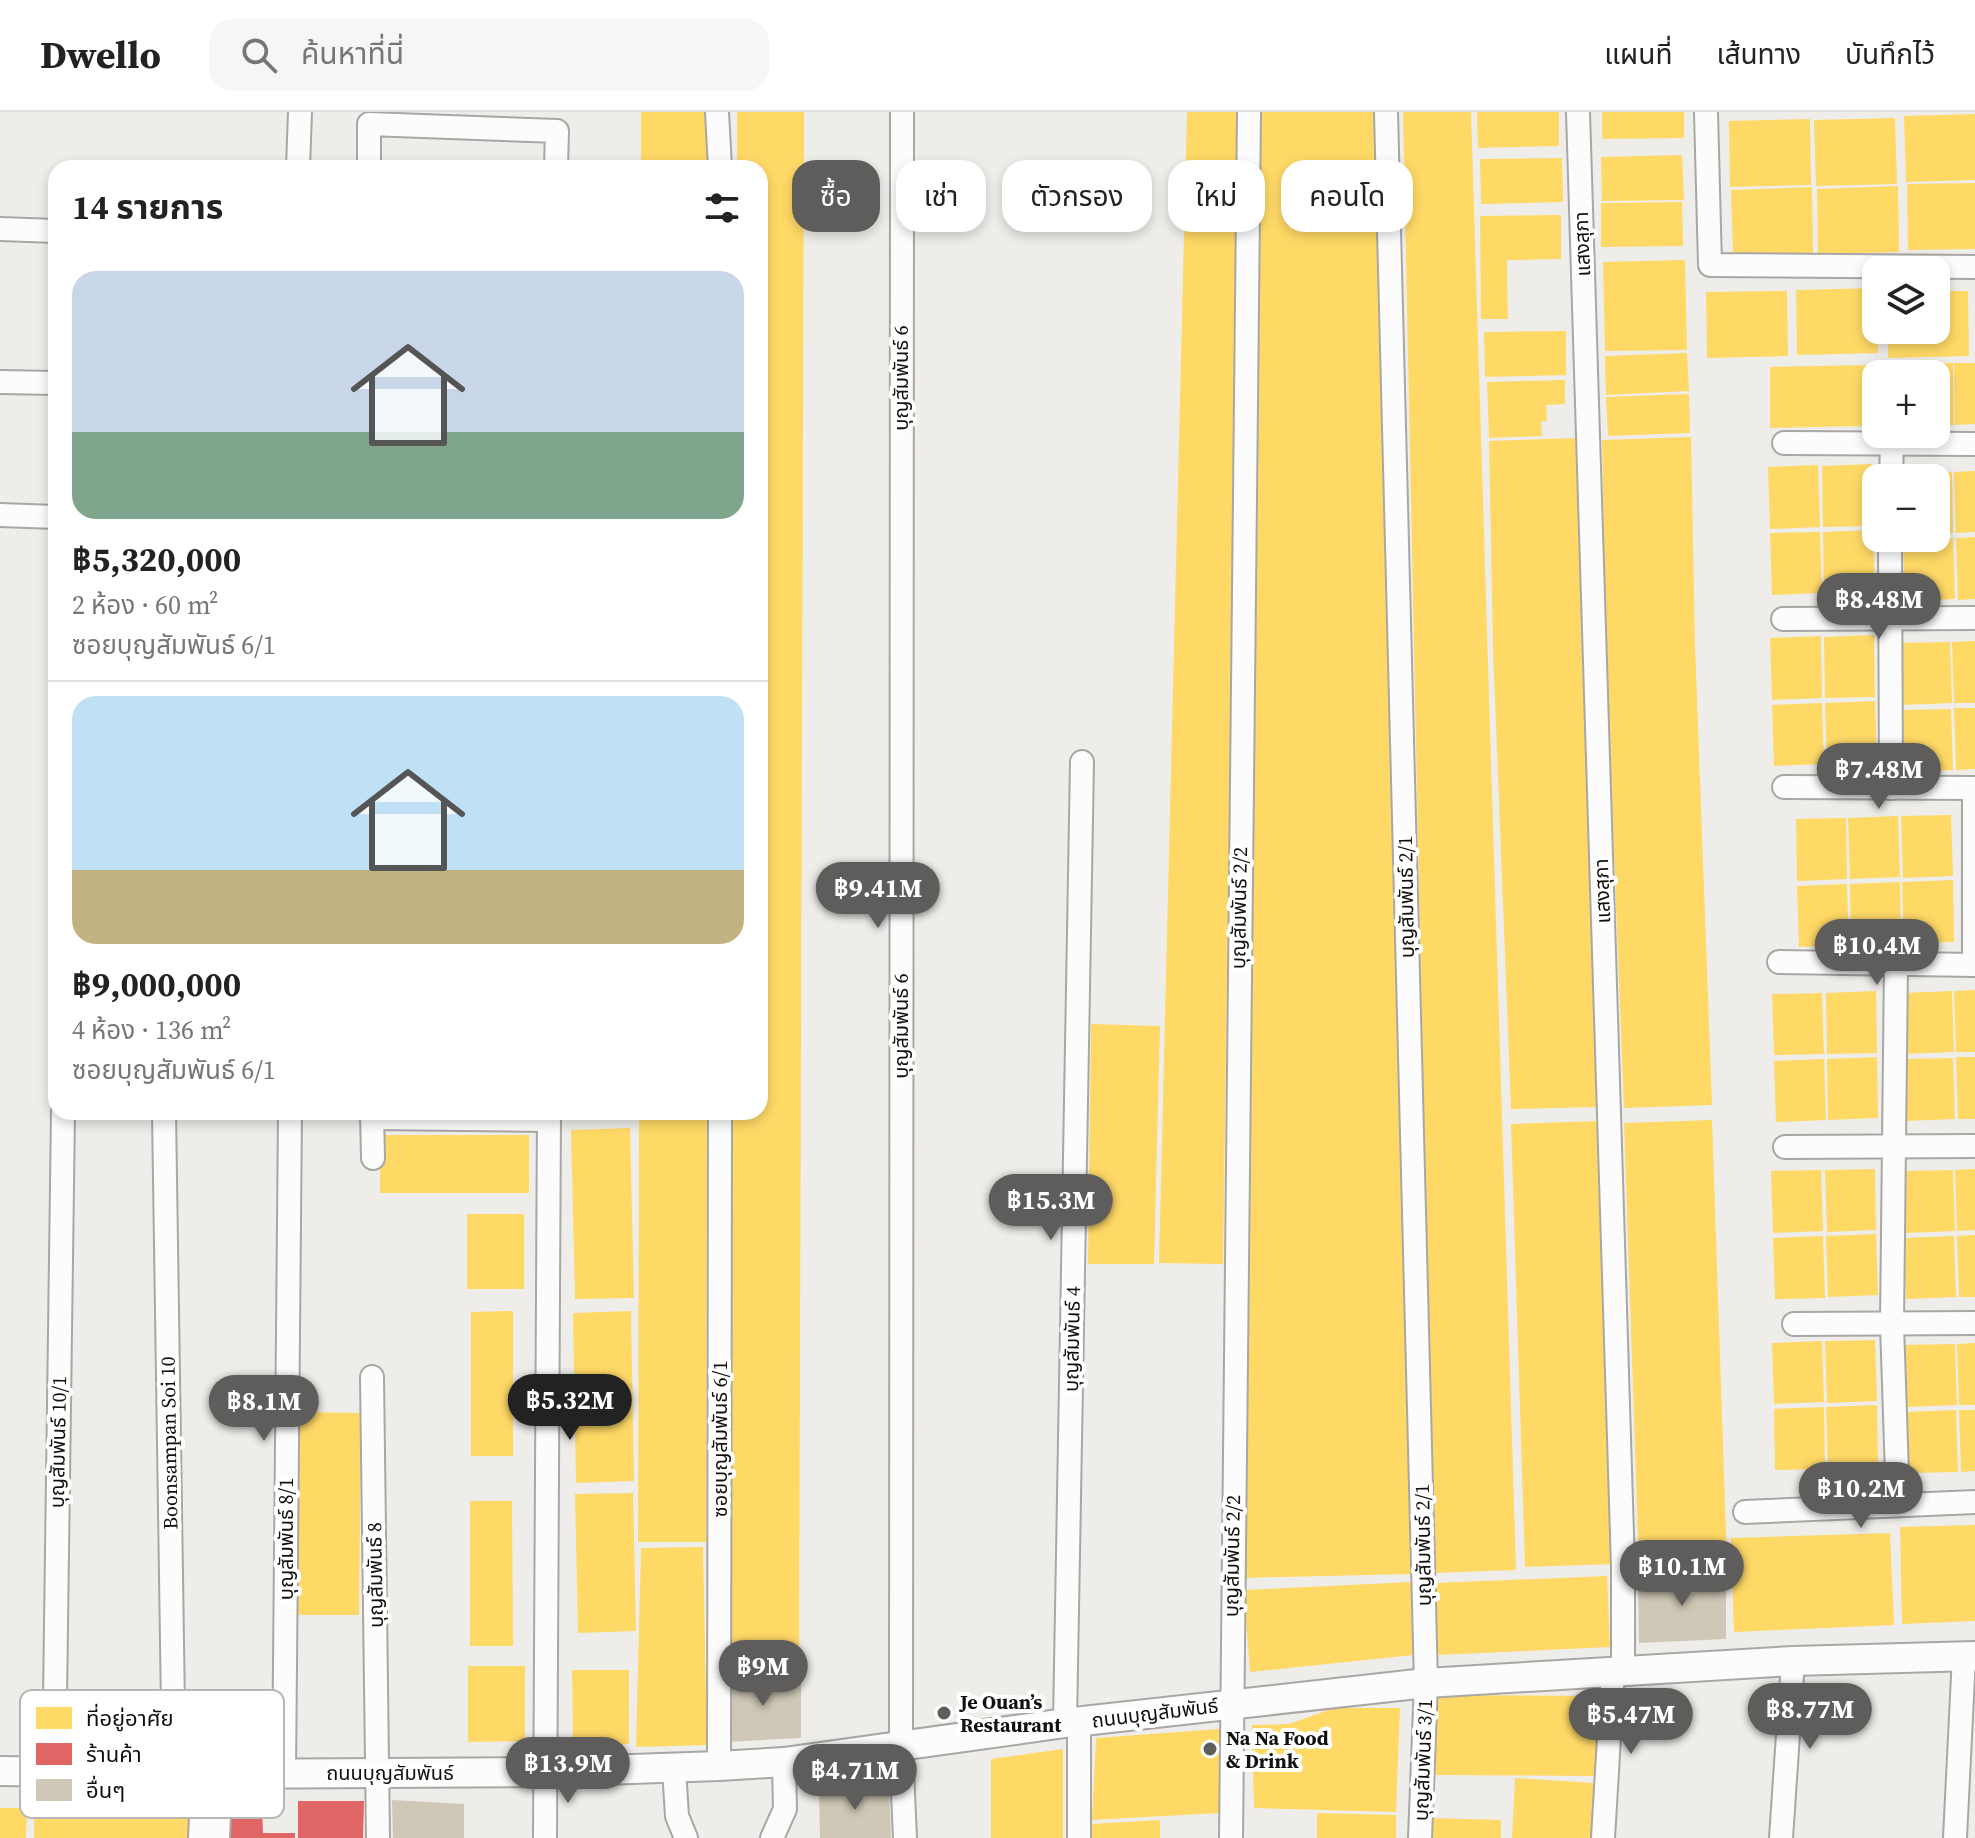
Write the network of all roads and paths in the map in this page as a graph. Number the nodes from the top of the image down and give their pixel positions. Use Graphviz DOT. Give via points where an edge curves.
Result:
graph roads {
  1 [pos="300,112"];
  2 [pos="717,112"];
  3 [pos="902,112"];
  4 [pos="1249,112"];
  5 [pos="1386,112"];
  6 [pos="1578,112"];
  7 [pos="1706,112"];
  8 [pos="298,160"];
  9 [pos="369,160"];
  10 [pos="556,160"];
  11 [pos="720,160"];
  12 [pos="0,229"];
  13 [pos="48,231"];
  14 [pos="1975,267"];
  15 [pos="0,382"];
  16 [pos="48,383"];
  17 [pos="1784,443"];
  18 [pos="1862,443"];
  19 [pos="1950,444"];
  20 [pos="1975,444"];
  21 [pos="0,515"];
  22 [pos="48,517"];
  23 [pos="1890,552"];
  24 [pos="1889,618"];
  25 [pos="1975,618"];
  26 [pos="1783,619"];
  27 [pos="1082,762"];
  28 [pos="1784,787"];
  29 [pos="1891,788"];
  30 [pos="1974,788"];
  31 [pos="1779,962"];
  32 [pos="1896,964"];
  33 [pos="1974,965"];
  34 [pos="63,1120"];
  35 [pos="164,1120"];
  36 [pos="290,1120"];
  37 [pos="372,1120"];
  38 [pos="549,1120"];
  39 [pos="720,1120"];
  40 [pos="1893,1146"];
  41 [pos="1975,1146"];
  42 [pos="1785,1147"];
  43 [pos="373,1158"];
  44 [pos="1975,1323"];
  45 [pos="1794,1324"];
  46 [pos="1892,1324"];
  47 [pos="372,1377"];
  48 [pos="1975,1502"];
  49 [pos="1898,1505"];
  50 [pos="1745,1512"];
  51 [pos="1970,1656"];
  52 [pos="1793,1661"];
  53 [pos="1618,1671"];
  54 [pos="1426,1683"];
  55 [pos="55,1690"];
  56 [pos="173,1690"];
  57 [pos="1230,1704"];
  58 [pos="1072,1723"];
  59 [pos="901,1747"];
  60 [pos="784,1762"];
  61 [pos="719,1766"];
  62 [pos="674,1769"];
  63 [pos="0,1771"];
  64 [pos="20,1771"];
  65 [pos="544,1772"];
  66 [pos="378,1773"];
  67 [pos="284,1774"];
  68 [pos="204,1818"];
  69 [pos="216,1818"];
  70 [pos="200,1838"];
  71 [pos="218,1838"];
  72 [pos="378,1838"];
  73 [pos="545,1838"];
  74 [pos="686,1838"];
  75 [pos="772,1838"];
  76 [pos="905,1838"];
  77 [pos="1079,1838"];
  78 [pos="1231,1838"];
  79 [pos="1420,1838"];
  80 [pos="1603,1838"];
  81 [pos="1781,1838"];
  82 [pos="1955,1838"];
  1 -- 8 [label="street"];
  2 -- 11 [label="street"];
  3 -- 59 [label="street, บุญสัมพันธ์ 6"];
  4 -- 57 [label="street, บุญสัมพันธ์ 2/2"];
  5 -- 54 [label="street, บุญสัมพันธ์ 2/1"];
  6 -- 53 [label="street, แสงสุภา" via="1622,1551"];
  7 -- 14 [label="street" via="1710,265"];
  9 -- 10 [label="street" via="369,124 557,131"];
  12 -- 13 [label="street"];
  15 -- 16 [label="street"];
  17 -- 18 [label="street"];
  19 -- 20 [label="street"];
  21 -- 22 [label="street"];
  23 -- 24 [label="street"];
  24 -- 25 [label="street"];
  24 -- 26 [label="street"];
  24 -- 29 [label="street"];
  27 -- 58 [label="street, บุญสัมพันธ์ 4"];
  28 -- 29 [label="street"];
  29 -- 30 [label="street"];
  30 -- 33 [label="street"];
  31 -- 32 [label="street"];
  32 -- 33 [label="street"];
  32 -- 40 [label="street"];
  34 -- 55 [label="street, บุญสัมพันธ์ 10/1"];
  35 -- 56 [label="street, Boonsampan Soi 10"];
  36 -- 67 [label="street, บุญสัมพันธ์ 8/1"];
  37 -- 43 [label="street"];
  38 -- 65 [label="street"];
  39 -- 61 [label="street, ซอยบุญสัมพันธ์ 6/1"];
  40 -- 41 [label="street"];
  40 -- 42 [label="street"];
  40 -- 46 [label="street"];
  44 -- 46 [label="street"];
  45 -- 46 [label="street"];
  46 -- 49 [label="street"];
  47 -- 66 [label="street, บุญสัมพันธ์ 8"];
  48 -- 49 [label="street"];
  49 -- 50 [label="street"];
  51 -- 52 [label="street, ถนนบุญสัมพันธ์"];
  51 -- 82 [label="street"];
  52 -- 53 [label="street, ถนนบุญสัมพันธ์"];
  52 -- 81 [label="street"];
  53 -- 54 [label="street, ถนนบุญสัมพันธ์"];
  53 -- 80 [label="street, แสงสุภา"];
  54 -- 57 [label="street, ถนนบุญสัมพันธ์"];
  54 -- 79 [label="street, บุญสัมพันธ์ 3/1"];
  57 -- 58 [label="street, ถนนบุญสัมพันธ์"];
  57 -- 78 [label="street, บุญสัมพันธ์ 2/2"];
  58 -- 59 [label="street, ถนนบุญสัมพันธ์"];
  58 -- 77 [label="street, บุญสัมพันธ์ 4"];
  59 -- 60 [label="street, ถนนบุญสัมพันธ์"];
  59 -- 76 [label="street, บุญสัมพันธ์ 6"];
  60 -- 61 [label="street, ถนนบุญสัมพันธ์"];
  60 -- 75 [label="street" via="785,1809"];
  61 -- 62 [label="street, ถนนบุญสัมพันธ์"];
  62 -- 65 [label="street, ถนนบุญสัมพันธ์"];
  62 -- 74 [label="street" via="677,1816"];
  63 -- 64 [label="street, ถนนบุญสัมพันธ์"];
  65 -- 66 [label="street, ถนนบุญสัมพันธ์"];
  65 -- 73 [label="street"];
  66 -- 67 [label="street, ถนนบุญสัมพันธ์"];
  66 -- 72 [label="street, บุญสัมพันธ์ 8"];
  68 -- 70 [label="street"];
  69 -- 71 [label="street"];
}
